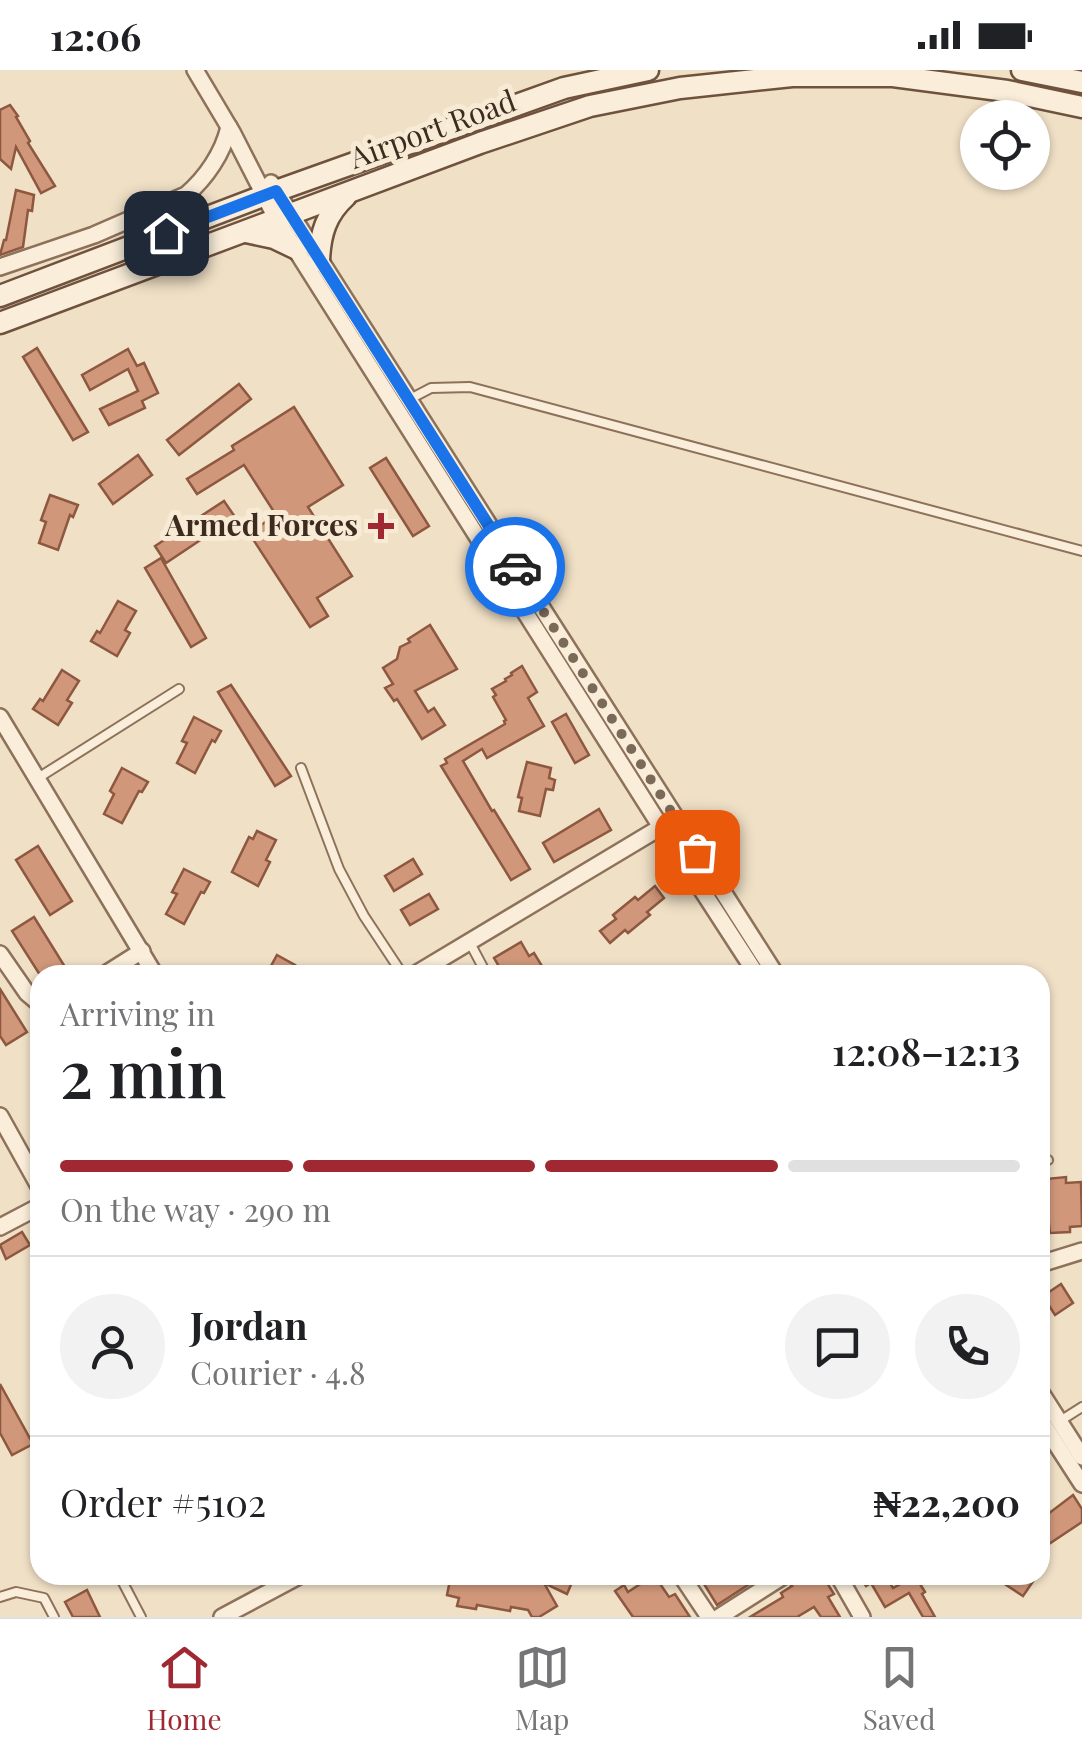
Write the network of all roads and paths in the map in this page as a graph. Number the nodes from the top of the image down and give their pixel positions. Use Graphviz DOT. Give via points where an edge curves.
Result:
graph roads {
  1 [pos="195,70"];
  2 [pos="648,70"];
  3 [pos="1022,70"];
  4 [pos="1082,82"];
  5 [pos="1082,107"];
  6 [pos="230,130"];
  7 [pos="271,193"];
  8 [pos="350,193"];
  9 [pos="285,218"];
  10 [pos="244,232"];
  11 [pos="297,249"];
  12 [pos="319,261"];
  13 [pos="0,267"];
  14 [pos="0,296"];
  15 [pos="0,323"];
  16 [pos="410,399"];
  17 [pos="1082,551"];
  18 [pos="179,689"];
  19 [pos="0,716"];
  20 [pos="301,768"];
  21 [pos="38,778"];
  22 [pos="661,828"];
  23 [pos="470,943"];
  24 [pos="142,951"];
  25 [pos="0,954"];
  26 [pos="120,965"];
  27 [pos="150,965"];
  28 [pos="397,965"];
  29 [pos="432,965"];
  30 [pos="482,965"];
  31 [pos="751,965"];
  32 [pos="770,965"];
  33 [pos="30,996"];
  34 [pos="0,1116"];
  35 [pos="30,1170"];
  36 [pos="30,1212"];
  37 [pos="0,1228"];
  38 [pos="1082,1251"];
  39 [pos="1050,1261"];
  40 [pos="1050,1406"];
  41 [pos="1082,1407"];
  42 [pos="1060,1421"];
  43 [pos="1050,1434"];
  44 [pos="1082,1457"];
  45 [pos="1082,1484"];
  46 [pos="124,1585"];
  47 [pos="281,1585"];
  48 [pos="688,1585"];
  49 [pos="770,1585"];
  50 [pos="844,1585"];
  51 [pos="0,1597"];
  52 [pos="54,1617"];
  53 [pos="141,1617"];
  54 [pos="222,1617"];
  55 [pos="709,1617"];
  56 [pos="720,1617"];
  57 [pos="862,1617"];
  1 -- 6 [label="street"];
  2 -- 7 [label="street, Airport Road" via="564,88"];
  3 -- 4 [label="street"];
  5 -- 8 [label="street, Airport Road" via="893,76 739,80 590,106"];
  6 -- 7 [label="street"];
  6 -- 13 [label="street" via="186,195"];
  7 -- 9 [label="street"];
  7 -- 14 [label="street, Airport Road"];
  8 -- 9 [label="street, Airport Road"];
  8 -- 12 [label="street" via="328,216"];
  9 -- 10 [label="street, Airport Road"];
  9 -- 11 [label="street"];
  9 -- 12 [label="street"];
  10 -- 11 [label="street"];
  10 -- 15 [label="street, Airport Road"];
  11 -- 22 [label="street"];
  12 -- 16 [label="street"];
  16 -- 17 [label="lane" via="431,388 470,386"];
  16 -- 32 [label="street"];
  18 -- 21 [label="lane"];
  19 -- 21 [label="street"];
  20 -- 28 [label="lane" via="339,869"];
  21 -- 24 [label="street"];
  22 -- 23 [label="street"];
  22 -- 31 [label="street"];
  23 -- 29 [label="street"];
  23 -- 30 [label="lane"];
  24 -- 26 [label="street"];
  24 -- 27 [label="street"];
  25 -- 33 [label="street"];
  34 -- 35 [label="street"];
  36 -- 37 [label="street"];
  38 -- 39 [label="street"];
  40 -- 42 [label="street"];
  41 -- 42 [label="lane"];
  42 -- 44 [label="street"];
  43 -- 45 [label="street"];
  46 -- 53 [label="lane"];
  47 -- 54 [label="street"];
  48 -- 55 [label="street"];
  49 -- 56 [label="street"];
  50 -- 57 [label="street"];
  51 -- 52 [label="lane" via="16,1592 44,1598"];
}
